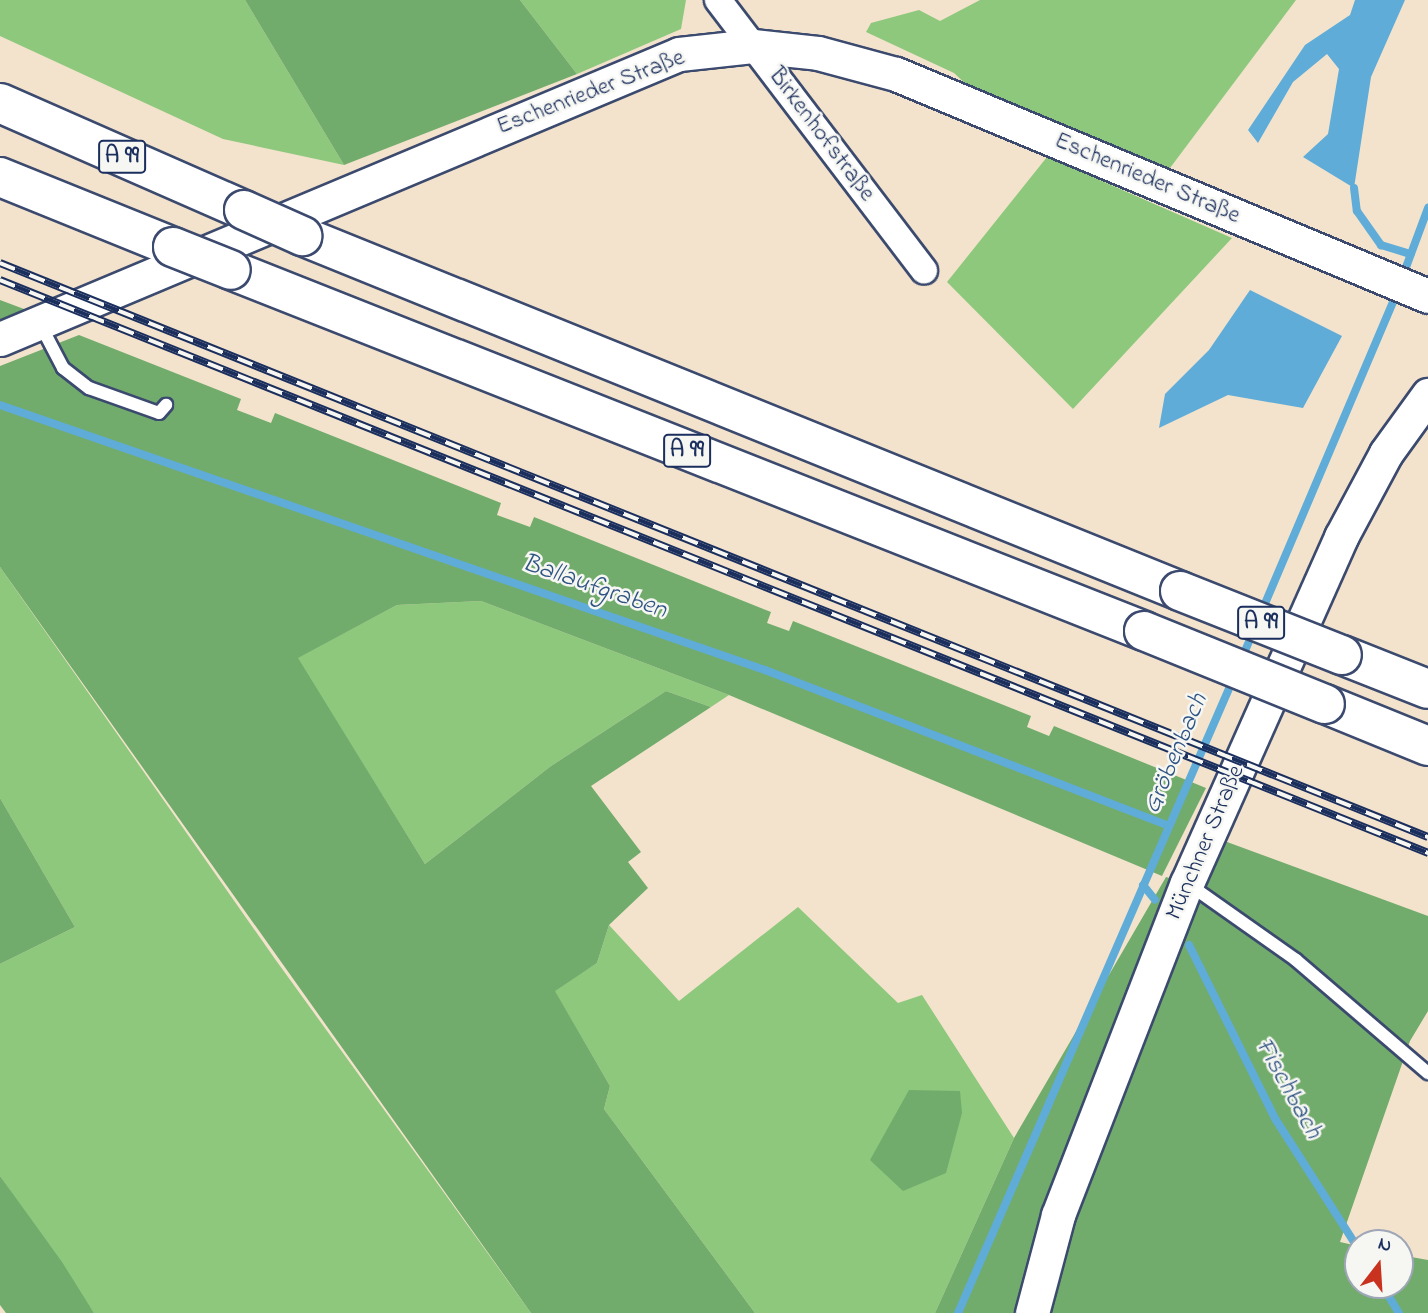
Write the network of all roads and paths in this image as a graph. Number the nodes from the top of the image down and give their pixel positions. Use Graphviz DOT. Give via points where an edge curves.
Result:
graph roads {
  1 [pos="718,0"];
  2 [pos="753,46"];
  3 [pos="0,103"];
  4 [pos="0,177"];
  5 [pos="924,271"];
  6 [pos="1428,296"];
  7 [pos="40,324"];
  8 [pos="0,339"];
  9 [pos="1428,395"];
  10 [pos="166,405"];
  11 [pos="1428,690"];
  12 [pos="1428,746"];
  13 [pos="1187,883"];
  14 [pos="1428,1073"];
  15 [pos="1032,1313"];
  1 -- 2 [label="street, Birkenhofstraße"];
  2 -- 5 [label="street, Birkenhofstraße"];
  2 -- 6 [label="street, Eschenrieder Straße" via="818,53 896,75"];
  2 -- 7 [label="street, Eschenrieder Straße" via="679,54"];
  3 -- 11 [label="highway, A 99, bridge" via="302,236"];
  4 -- 12 [label="highway, A 99, bridge"];
  7 -- 8 [label="street, Eschenrieder Straße"];
  7 -- 10 [label="lane" via="64,368 89,388 159,413"];
  9 -- 13 [label="street, Münchner Straße" via="1386,453 1340,537"];
  13 -- 14 [label="lane" via="1296,960"];
  13 -- 15 [label="street, Münchner Straße" via="1058,1215"];
}
